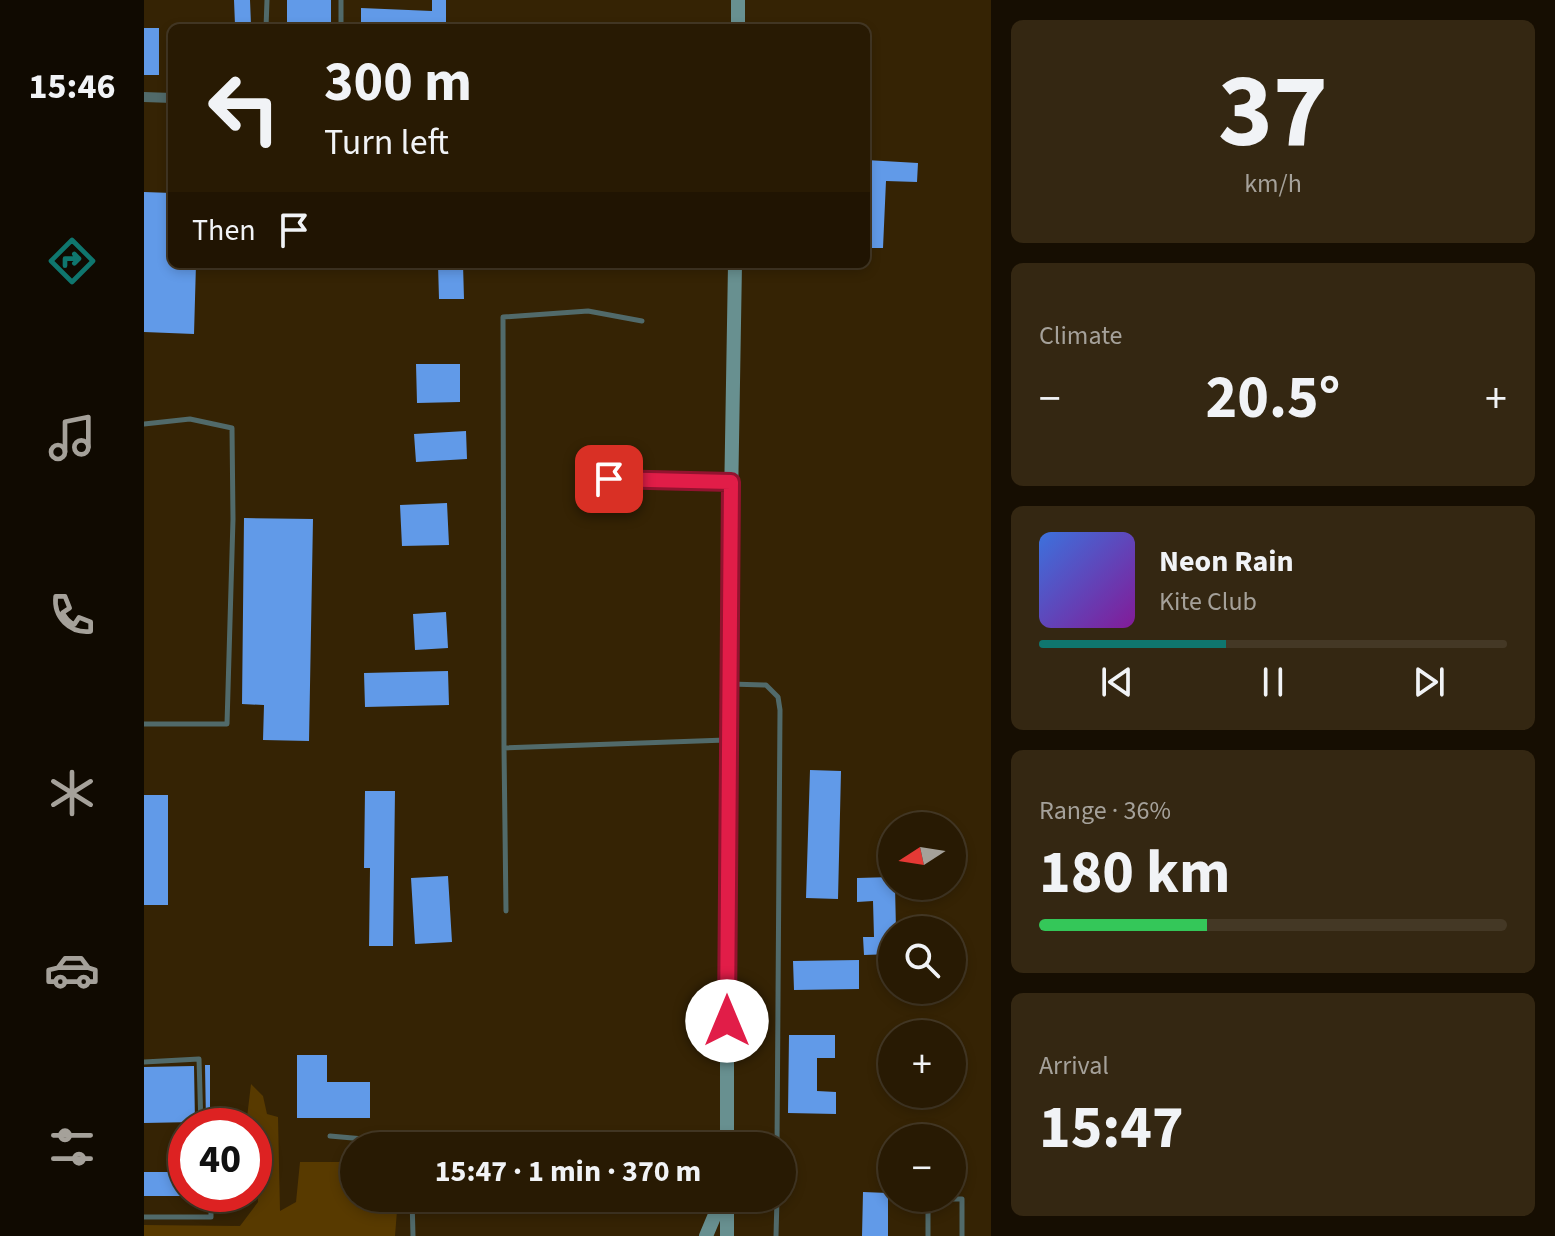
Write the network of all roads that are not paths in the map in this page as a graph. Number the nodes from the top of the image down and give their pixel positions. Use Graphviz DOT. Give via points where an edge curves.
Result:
graph roads {
  1 [pos="267,0"];
  2 [pos="341,0"];
  3 [pos="738,0"];
  4 [pos="266,24"];
  5 [pos="341,24"];
  6 [pos="738,24"];
  7 [pos="144,97"];
  8 [pos="168,98"];
  9 [pos="735,268"];
  10 [pos="642,321"];
  11 [pos="144,424"];
  12 [pos="609,479"];
  13 [pos="731,482"];
  14 [pos="728,684"];
  15 [pos="144,724"];
  16 [pos="727,740"];
  17 [pos="504,748"];
  18 [pos="506,911"];
  19 [pos="144,1062"];
  20 [pos="200,1108"];
  21 [pos="727,1132"];
  22 [pos="777,1132"];
  23 [pos="330,1136"];
  24 [pos="340,1137"];
  25 [pos="211,1212"];
  26 [pos="412,1212"];
  27 [pos="718,1212"];
  28 [pos="726,1212"];
  29 [pos="777,1212"];
  30 [pos="144,1217"];
  31 [pos="413,1236"];
  32 [pos="706,1236"];
  33 [pos="727,1236"];
  34 [pos="776,1236"];
  35 [pos="928,1236"];
  36 [pos="962,1236"];
  1 -- 4 [label="lane"];
  2 -- 5 [label="lane"];
  3 -- 6 [label="street"];
  7 -- 8 [label="street"];
  9 -- 13 [label="street"];
  10 -- 17 [label="lane" via="588,311 503,317"];
  11 -- 15 [label="lane" via="190,419 232,428 233,519 227,724"];
  12 -- 13 [label="lane"];
  13 -- 14 [label="street"];
  14 -- 16 [label="street"];
  14 -- 22 [label="lane" via="766,685 778,697 780,710"];
  16 -- 17 [label="lane"];
  16 -- 21 [label="street"];
  17 -- 18 [label="lane"];
  19 -- 20 [label="lane" via="199,1059"];
  23 -- 24 [label="lane"];
  25 -- 30 [label="lane" via="211,1217"];
  26 -- 31 [label="lane"];
  27 -- 32 [label="street"];
  28 -- 33 [label="street"];
  29 -- 34 [label="lane"];
  35 -- 36 [label="lane" via="928,1199 962,1199"];
}
